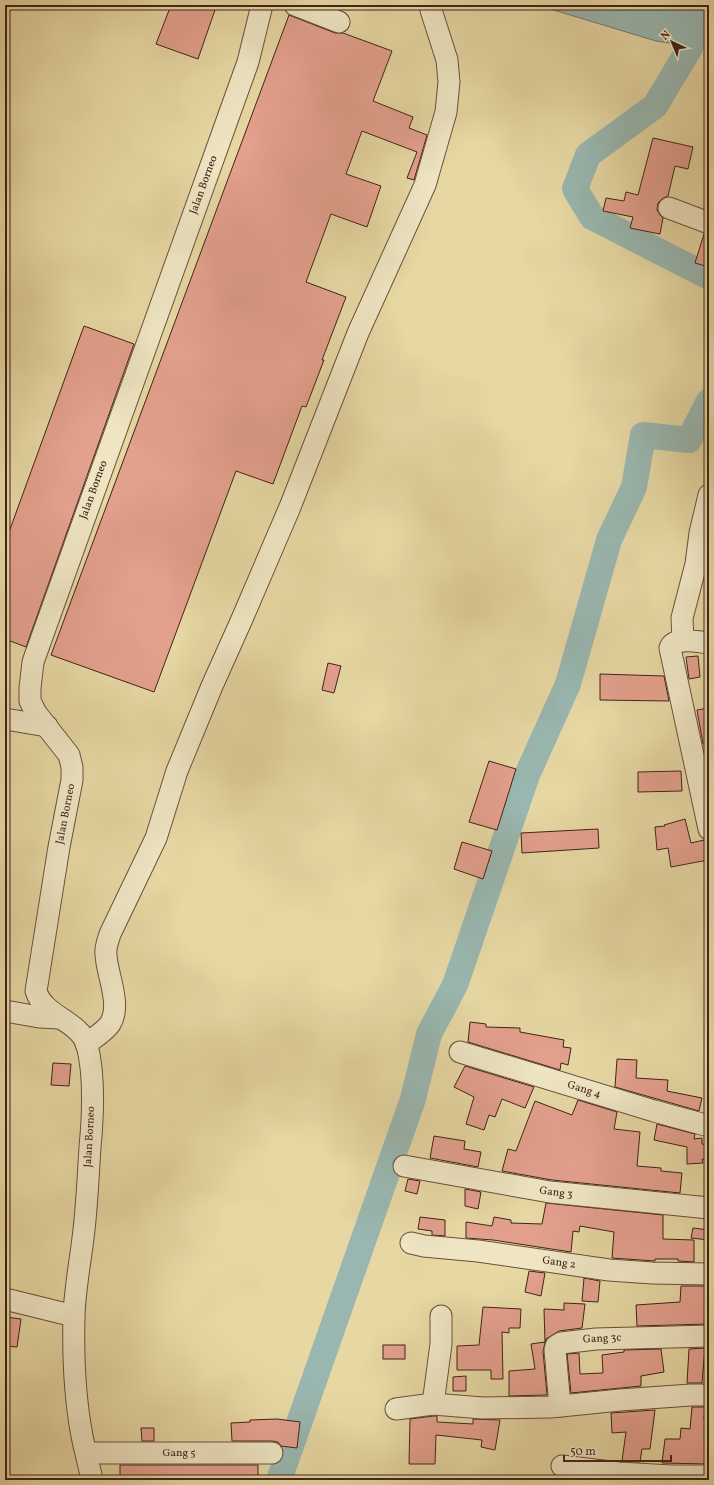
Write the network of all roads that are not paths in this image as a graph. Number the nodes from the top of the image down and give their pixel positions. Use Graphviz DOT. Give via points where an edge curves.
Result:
graph roads {
  1 [pos="262,5"];
  2 [pos="295,5"];
  3 [pos="431,10"];
  4 [pos="339,22"];
  5 [pos="669,208"];
  6 [pos="709,223"];
  7 [pos="709,495"];
  8 [pos="683,641"];
  9 [pos="709,643"];
  10 [pos="5,719"];
  11 [pos="47,726"];
  12 [pos="709,829"];
  13 [pos="5,1010"];
  14 [pos="59,1018"];
  15 [pos="86,1044"];
  16 [pos="460,1052"];
  17 [pos="709,1126"];
  18 [pos="404,1166"];
  19 [pos="709,1208"];
  20 [pos="411,1243"];
  21 [pos="709,1274"];
  22 [pos="5,1299"];
  23 [pos="74,1316"];
  24 [pos="441,1316"];
  25 [pos="709,1336"];
  26 [pos="709,1395"];
  27 [pos="434,1404"];
  28 [pos="560,1406"];
  29 [pos="396,1409"];
  30 [pos="272,1452"];
  31 [pos="87,1453"];
  32 [pos="562,1466"];
  33 [pos="709,1476"];
  34 [pos="92,1480"];
  1 -- 11 [label="street, Jalan Borneo" via="248,62 33,662 30,701"];
  2 -- 4 [label="street"];
  3 -- 15 [label="street" via="447,60 449,82 446,112 425,185 358,333 287,514 212,686 177,771 156,838 110,934 106,955 111,976 114,1014 110,1024"];
  5 -- 6 [label="street"];
  7 -- 8 [label="street" via="696,564 682,618"];
  8 -- 9 [label="street"];
  8 -- 12 [label="street" via="676,641 670,648"];
  10 -- 11 [label="street"];
  11 -- 14 [label="street, Jalan Borneo" via="69,755 72,767 72,780 36,991 41,1002"];
  13 -- 14 [label="street"];
  14 -- 15 [label="street, Jalan Borneo" via="78,1031"];
  15 -- 23 [label="street, Jalan Borneo" via="92,1083 92,1127"];
  16 -- 17 [label="street, Gang 4"];
  18 -- 19 [label="street, Gang 3" via="550,1192"];
  20 -- 21 [label="street, Gang 2" via="609,1270"];
  22 -- 23 [label="street"];
  23 -- 31 [label="street, Jalan Borneo" via="75,1372 82,1436"];
  24 -- 27 [label="street" via="441,1344"];
  25 -- 28 [label="street, Gang 3c" via="596,1339 561,1343 555,1350"];
  26 -- 28 [label="street"];
  27 -- 28 [label="street" via="483,1408"];
  27 -- 29 [label="street"];
  30 -- 31 [label="street, Gang 5"];
  31 -- 34 [label="street, Jalan Borneo"];
  32 -- 33 [label="street" via="619,1473"];
}
